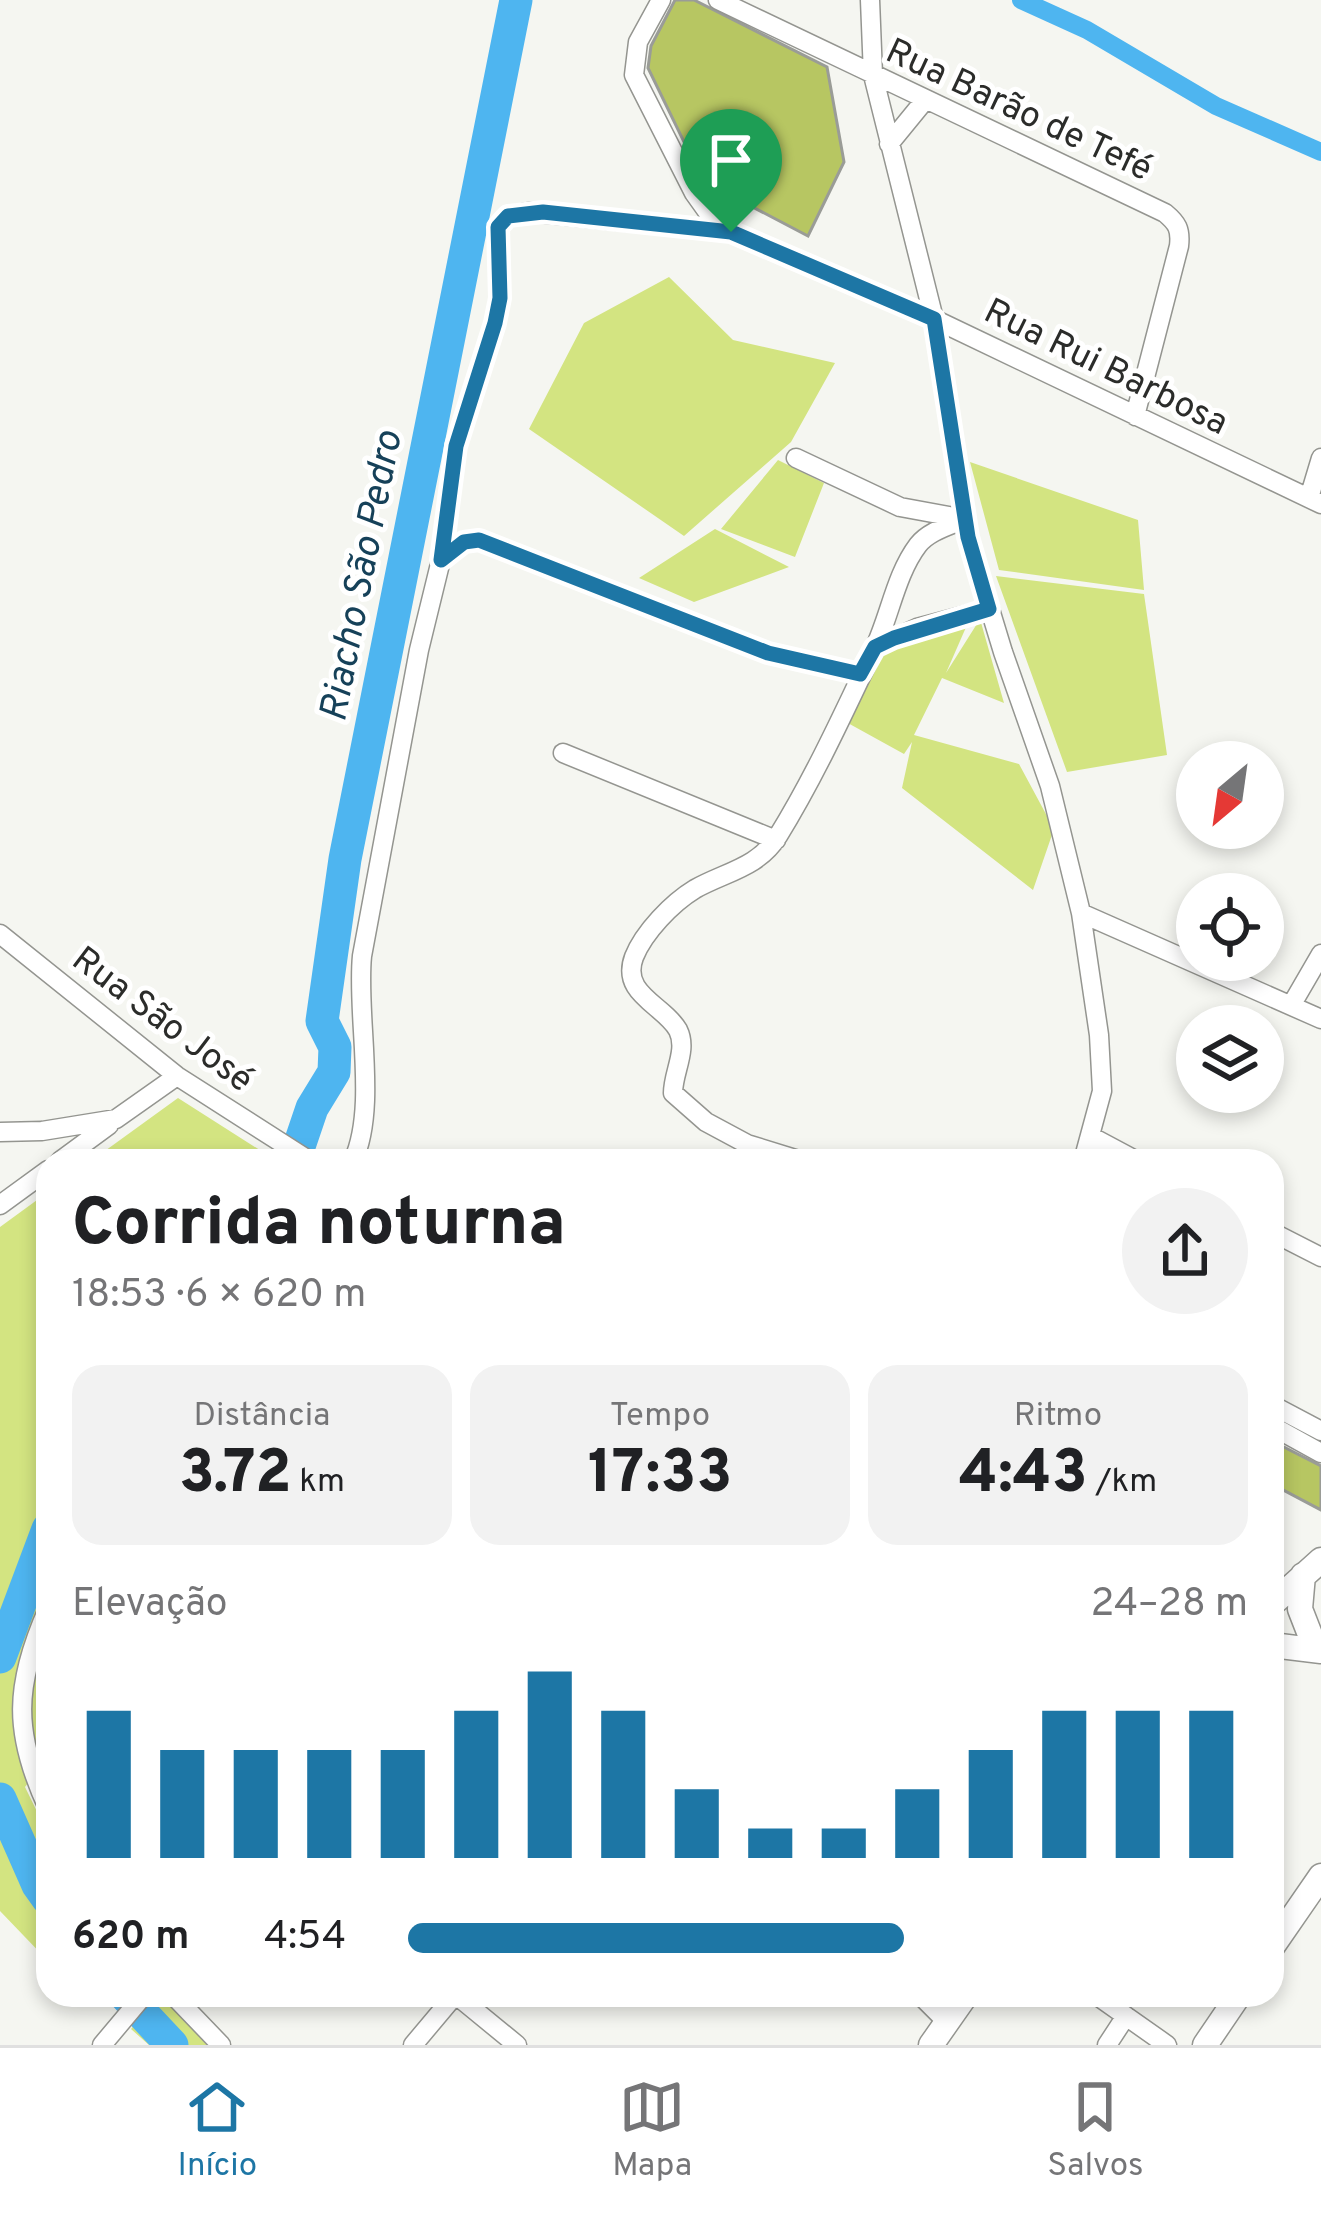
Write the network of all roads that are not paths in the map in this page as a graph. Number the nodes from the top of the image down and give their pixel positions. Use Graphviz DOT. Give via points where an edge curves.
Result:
graph roads {
  1 [pos="661,0"];
  2 [pos="718,0"];
  3 [pos="870,0"];
  4 [pos="873,75"];
  5 [pos="926,100"];
  6 [pos="890,144"];
  7 [pos="731,232"];
  8 [pos="934,319"];
  9 [pos="1135,416"];
  10 [pos="796,458"];
  11 [pos="1321,458"];
  12 [pos="1315,501"];
  13 [pos="965,519"];
  14 [pos="441,560"];
  15 [pos="989,609"];
  16 [pos="875,647"];
  17 [pos="860,674"];
  18 [pos="563,753"];
  19 [pos="776,840"];
  20 [pos="1081,913"];
  21 [pos="0,934"];
  22 [pos="1321,954"];
  23 [pos="1292,1004"];
  24 [pos="1321,1019"];
  25 [pos="177,1076"];
  26 [pos="116,1119"];
  27 [pos="0,1132"];
  28 [pos="1092,1137"];
  29 [pos="747,1144"];
  30 [pos="76,1149"];
  31 [pos="292,1149"];
  32 [pos="358,1149"];
  33 [pos="751,1149"];
  34 [pos="763,1149"];
  35 [pos="1088,1149"];
  36 [pos="1114,1149"];
  37 [pos="36,1179"];
  38 [pos="0,1205"];
  39 [pos="1284,1238"];
  40 [pos="1321,1257"];
  41 [pos="1284,1411"];
  42 [pos="1321,1431"];
  43 [pos="1284,1433"];
  44 [pos="1321,1453"];
  45 [pos="1312,1568"];
  46 [pos="1284,1593"];
  47 [pos="36,1643"];
  48 [pos="1284,1647"];
  49 [pos="1318,1651"];
  50 [pos="36,1780"];
  51 [pos="1321,1876"];
  52 [pos="1284,1930"];
  53 [pos="136,2007"];
  54 [pos="185,2007"];
  55 [pos="445,2007"];
  56 [pos="470,2007"];
  57 [pos="932,2007"];
  58 [pos="958,2007"];
  59 [pos="1113,2007"];
  60 [pos="1231,2007"];
  61 [pos="1126,2016"];
  62 [pos="947,2022"];
  63 [pos="113,2037"];
  64 [pos="221,2045"];
  65 [pos="413,2045"];
  66 [pos="517,2045"];
  67 [pos="931,2045"];
  68 [pos="1107,2045"];
  69 [pos="1167,2045"];
  70 [pos="1205,2045"];
  1 -- 7 [label="street" via="638,42 634,75 694,193"];
  2 -- 4 [label="street, Rua Barão de Tefé"];
  3 -- 4 [label="street"];
  4 -- 5 [label="street, Rua Barão de Tefé"];
  4 -- 6 [label="street"];
  5 -- 6 [label="street"];
  5 -- 9 [label="street, Rua Barão de Tefé" via="1176,222 1179,246"];
  6 -- 8 [label="street"];
  7 -- 8 [label="street, Rua Rui Barbosa"];
  7 -- 14 [label="street" via="543,212 503,219 495,323 456,446"];
  8 -- 9 [label="street, Rua Rui Barbosa"];
  8 -- 13 [label="street"];
  9 -- 12 [label="street, Rua Rui Barbosa"];
  10 -- 13 [label="street" via="900,507"];
  11 -- 12 [label="street"];
  13 -- 15 [label="street"];
  13 -- 16 [label="street" via="920,541"];
  14 -- 17 [label="street" via="479,540 768,653"];
  14 -- 32 [label="street" via="362,956"];
  15 -- 16 [label="street"];
  15 -- 20 [label="street" via="1050,786"];
  16 -- 17 [label="street"];
  17 -- 19 [label="street"];
  18 -- 19 [label="street"];
  19 -- 29 [label="street" via="742,869 692,890 632,961 639,992 681,1040 673,1093"];
  20 -- 23 [label="street"];
  20 -- 28 [label="street" via="1102,1091"];
  21 -- 25 [label="street, Rua São José"];
  22 -- 23 [label="street"];
  23 -- 24 [label="street"];
  25 -- 26 [label="street"];
  25 -- 31 [label="street, Rua São José"];
  26 -- 27 [label="street"];
  26 -- 30 [label="street"];
  28 -- 35 [label="street"];
  28 -- 36 [label="street"];
  29 -- 33 [label="street"];
  29 -- 34 [label="street"];
  37 -- 38 [label="street"];
  39 -- 40 [label="street"];
  41 -- 42 [label="street"];
  43 -- 44 [label="street"];
  45 -- 46 [label="main road"];
  45 -- 49 [label="main road" via="1300,1609"];
  47 -- 50 [label="street" via="20,1725"];
  48 -- 49 [label="main road"];
  51 -- 52 [label="main road"];
  53 -- 63 [label="street"];
  54 -- 64 [label="street"];
  55 -- 65 [label="street"];
  56 -- 66 [label="street"];
  57 -- 62 [label="street"];
  58 -- 62 [label="main road"];
  59 -- 61 [label="street"];
  60 -- 70 [label="main road"];
  61 -- 68 [label="street"];
  61 -- 69 [label="street"];
  62 -- 67 [label="main road"];
}
